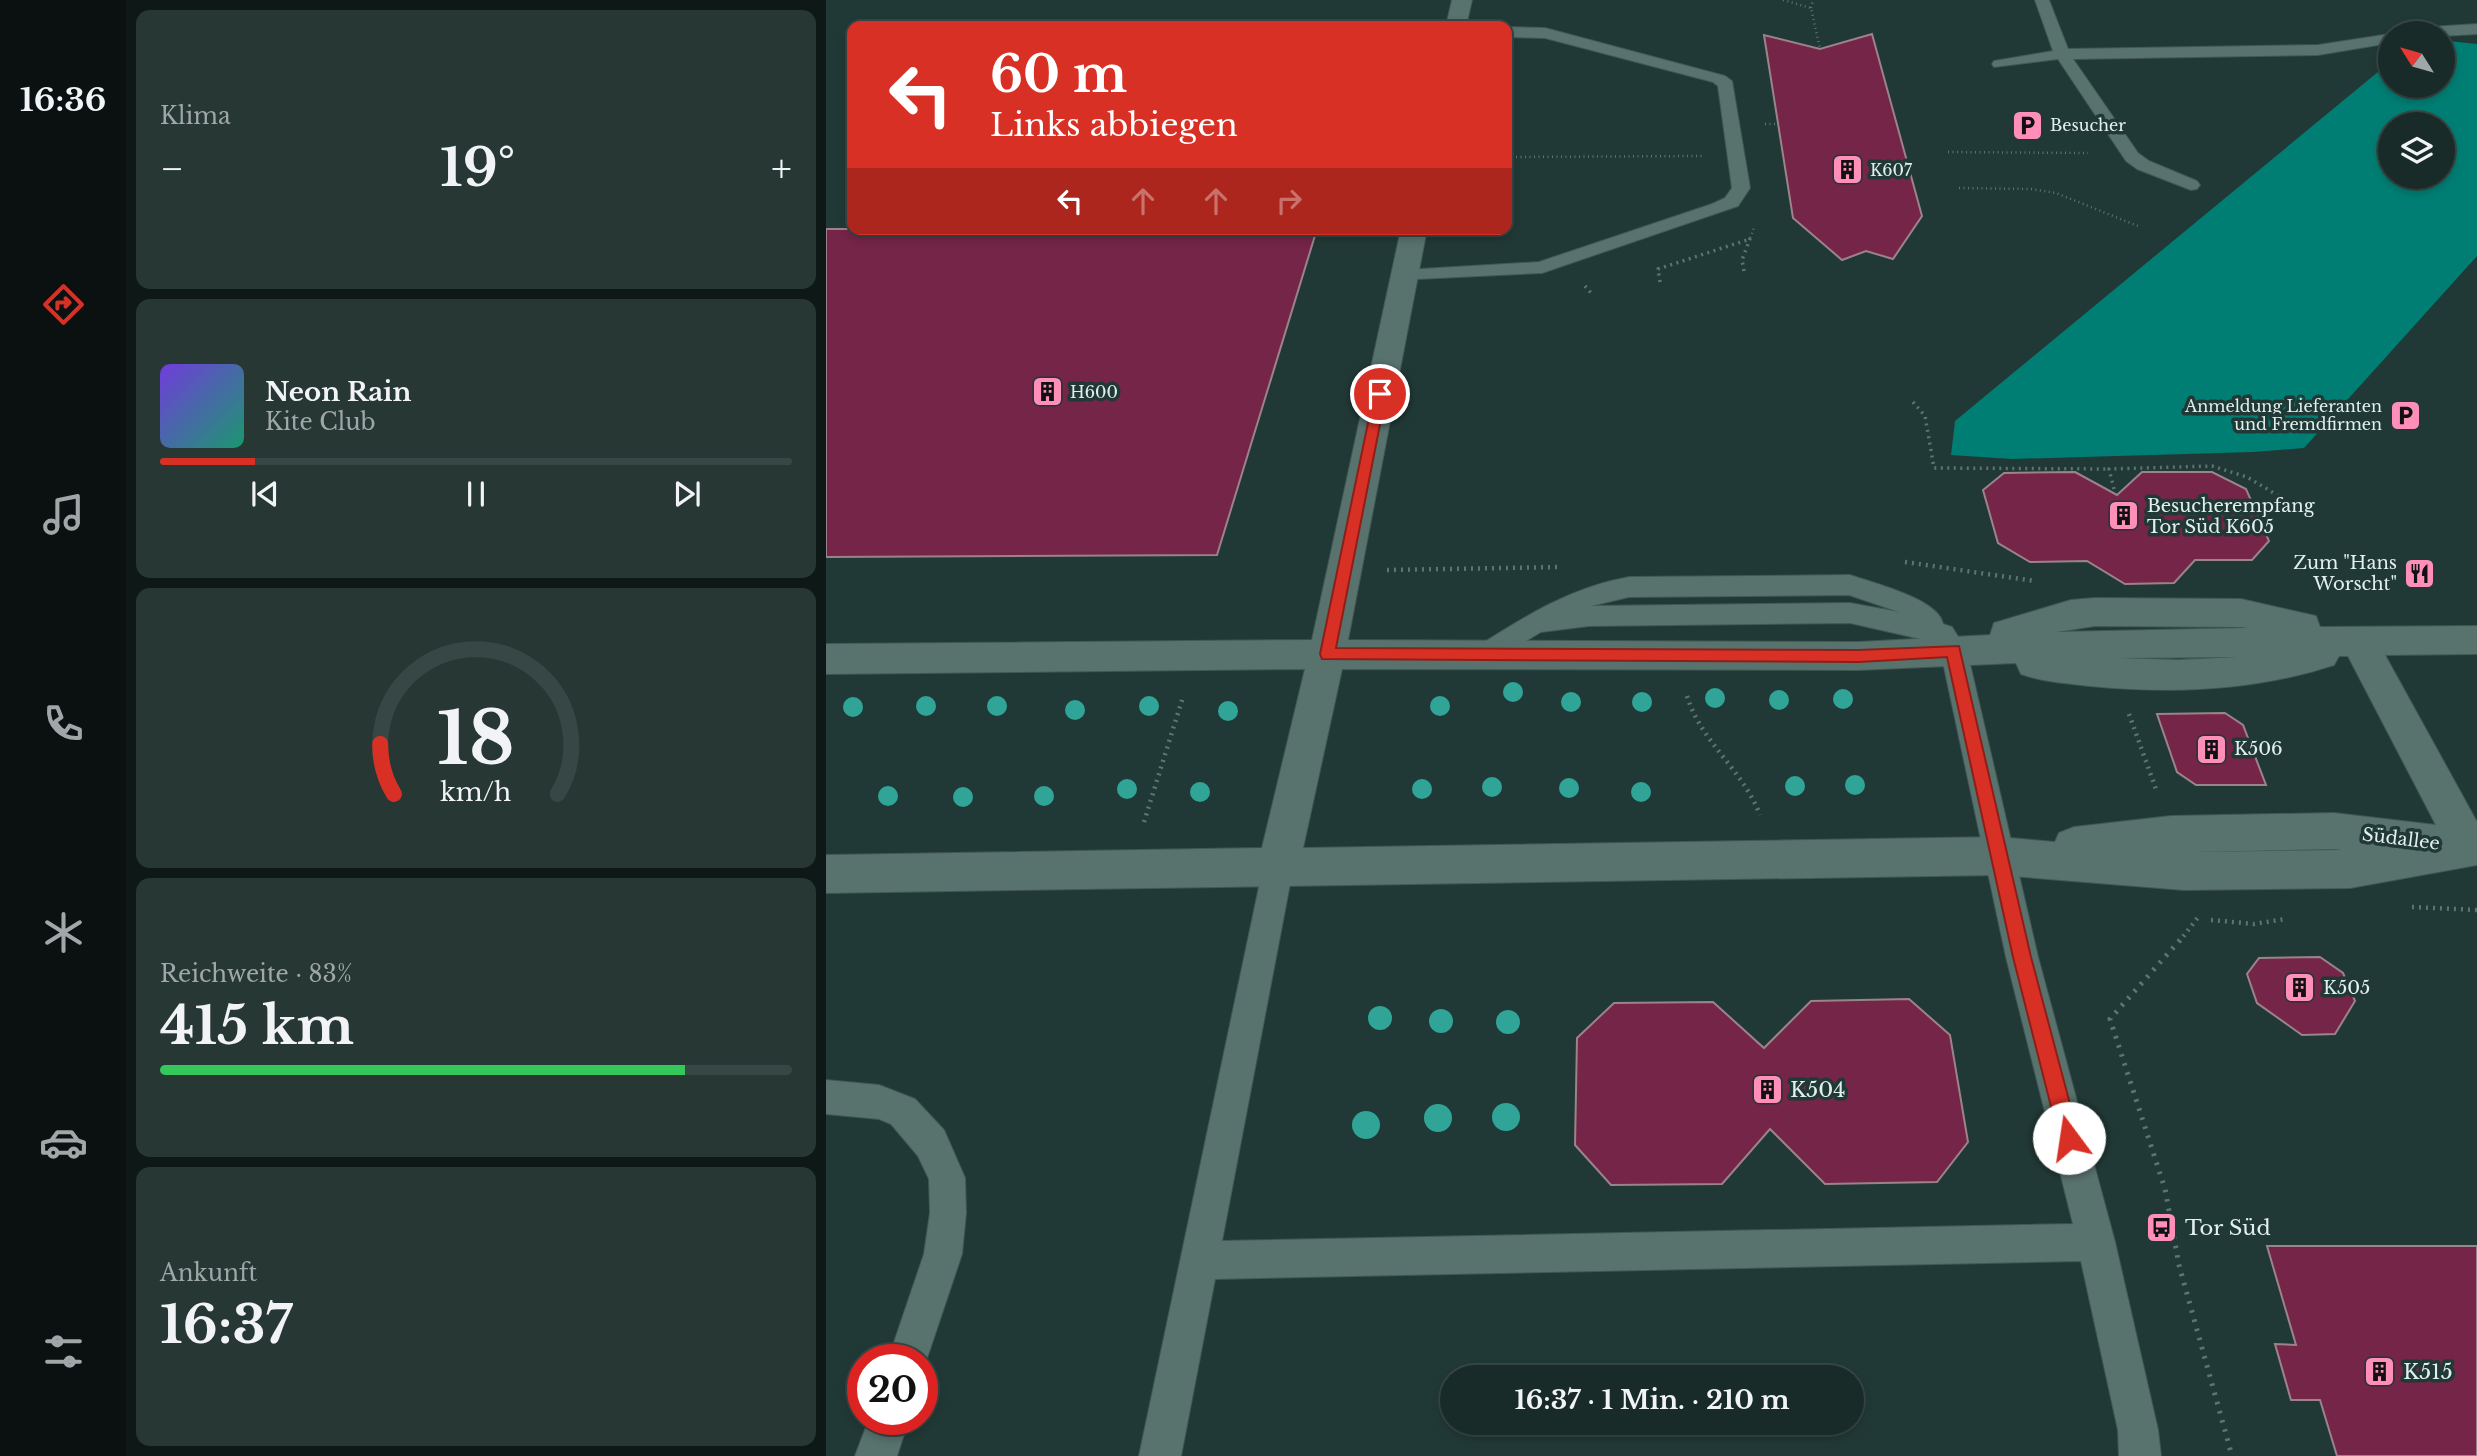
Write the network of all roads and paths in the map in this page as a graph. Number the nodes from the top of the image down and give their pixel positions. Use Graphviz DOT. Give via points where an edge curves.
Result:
graph roads {
  1 [pos="1462,0"];
  2 [pos="1783,0"];
  3 [pos="1813,0"];
  4 [pos="2042,0"];
  5 [pos="1811,8"];
  6 [pos="1457,21"];
  7 [pos="2477,29"];
  8 [pos="2455,30"];
  9 [pos="1512,32"];
  10 [pos="2378,41"];
  11 [pos="1820,49"];
  12 [pos="2062,54"];
  13 [pos="2000,64"];
  14 [pos="2127,151"];
  15 [pos="1948,152"];
  16 [pos="1737,156"];
  17 [pos="1512,157"];
  18 [pos="2191,185"];
  19 [pos="1959,188"];
  20 [pos="2138,226"];
  21 [pos="1413,235"];
  22 [pos="1750,239"];
  23 [pos="1404,276"];
  24 [pos="1660,282"];
  25 [pos="1913,402"];
  26 [pos="2109,469"];
  27 [pos="2114,489"];
  28 [pos="2290,502"];
  29 [pos="2477,640"];
  30 [pos="2253,642"];
  31 [pos="2359,642"];
  32 [pos="1948,643"];
  33 [pos="1327,654"];
  34 [pos="1196,655"];
  35 [pos="1484,655"];
  36 [pos="1685,656"];
  37 [pos="826,659"];
  38 [pos="2473,846"];
  39 [pos="1999,856"];
  40 [pos="1771,860"];
  41 [pos="1278,867"];
  42 [pos="1129,869"];
  43 [pos="826,874"];
  44 [pos="2408,907"];
  45 [pos="2477,910"];
  46 [pos="826,1097"];
  47 [pos="2095,1242"];
  48 [pos="1199,1260"];
  49 [pos="913,1344"];
  50 [pos="883,1435"];
  51 [pos="876,1456"];
  52 [pos="1160,1456"];
  53 [pos="2140,1456"];
  1 -- 6 [label="street"];
  2 -- 5 [label="path"];
  3 -- 5 [label="path"];
  4 -- 12 [label="lane"];
  5 -- 11 [label="path"];
  7 -- 8 [label="lane"];
  9 -- 16 [label="lane" via="1545,33 1719,79 1729,90"];
  10 -- 12 [label="lane" via="2318,50"];
  12 -- 13 [label="lane"];
  12 -- 14 [label="lane"];
  14 -- 15 [label="path"];
  14 -- 18 [label="lane" via="2143,165"];
  16 -- 17 [label="path"];
  16 -- 23 [label="lane" via="1741,188 1732,202 1719,208 1542,267"];
  19 -- 20 [label="path" via="2056,193"];
  21 -- 23 [label="street"];
  22 -- 24 [label="path" via="1658,269"];
  23 -- 33 [label="street"];
  25 -- 26 [label="path" via="1925,416 1934,468"];
  26 -- 27 [label="path"];
  26 -- 28 [label="path" via="2212,466 2247,477"];
  29 -- 31 [label="street"];
  30 -- 31 [label="street" via="2288,622"];
  30 -- 31 [label="street" via="2300,663"];
  30 -- 32 [label="street" via="2135,612 2071,614"];
  30 -- 32 [label="street" via="2206,673 2087,671"];
  31 -- 38 [label="street"];
  32 -- 35 [label="lane" via="1894,621 1850,613 1589,615 1534,624"];
  32 -- 36 [label="street" via="1859,656"];
  32 -- 39 [label="lane"];
  33 -- 34 [label="street"];
  33 -- 35 [label="street"];
  33 -- 41 [label="street"];
  34 -- 37 [label="street"];
  34 -- 42 [label="path"];
  35 -- 36 [label="street"];
  36 -- 40 [label="path" via="1684,684 1695,719 1757,805"];
  38 -- 39 [label="street, Südallee" via="2334,831 2171,834"];
  38 -- 39 [label="street, Südallee" via="2350,869 2184,871"];
  39 -- 40 [label="street"];
  39 -- 47 [label="lane"];
  40 -- 41 [label="street"];
  41 -- 42 [label="street"];
  41 -- 48 [label="lane"];
  42 -- 43 [label="street"];
  44 -- 45 [label="path"];
  46 -- 49 [label="lane" via="879,1102 904,1111 931,1143 947,1178 943,1254"];
  47 -- 48 [label="lane"];
  47 -- 53 [label="lane"];
  48 -- 52 [label="lane"];
  50 -- 51 [label="lane"];
}
